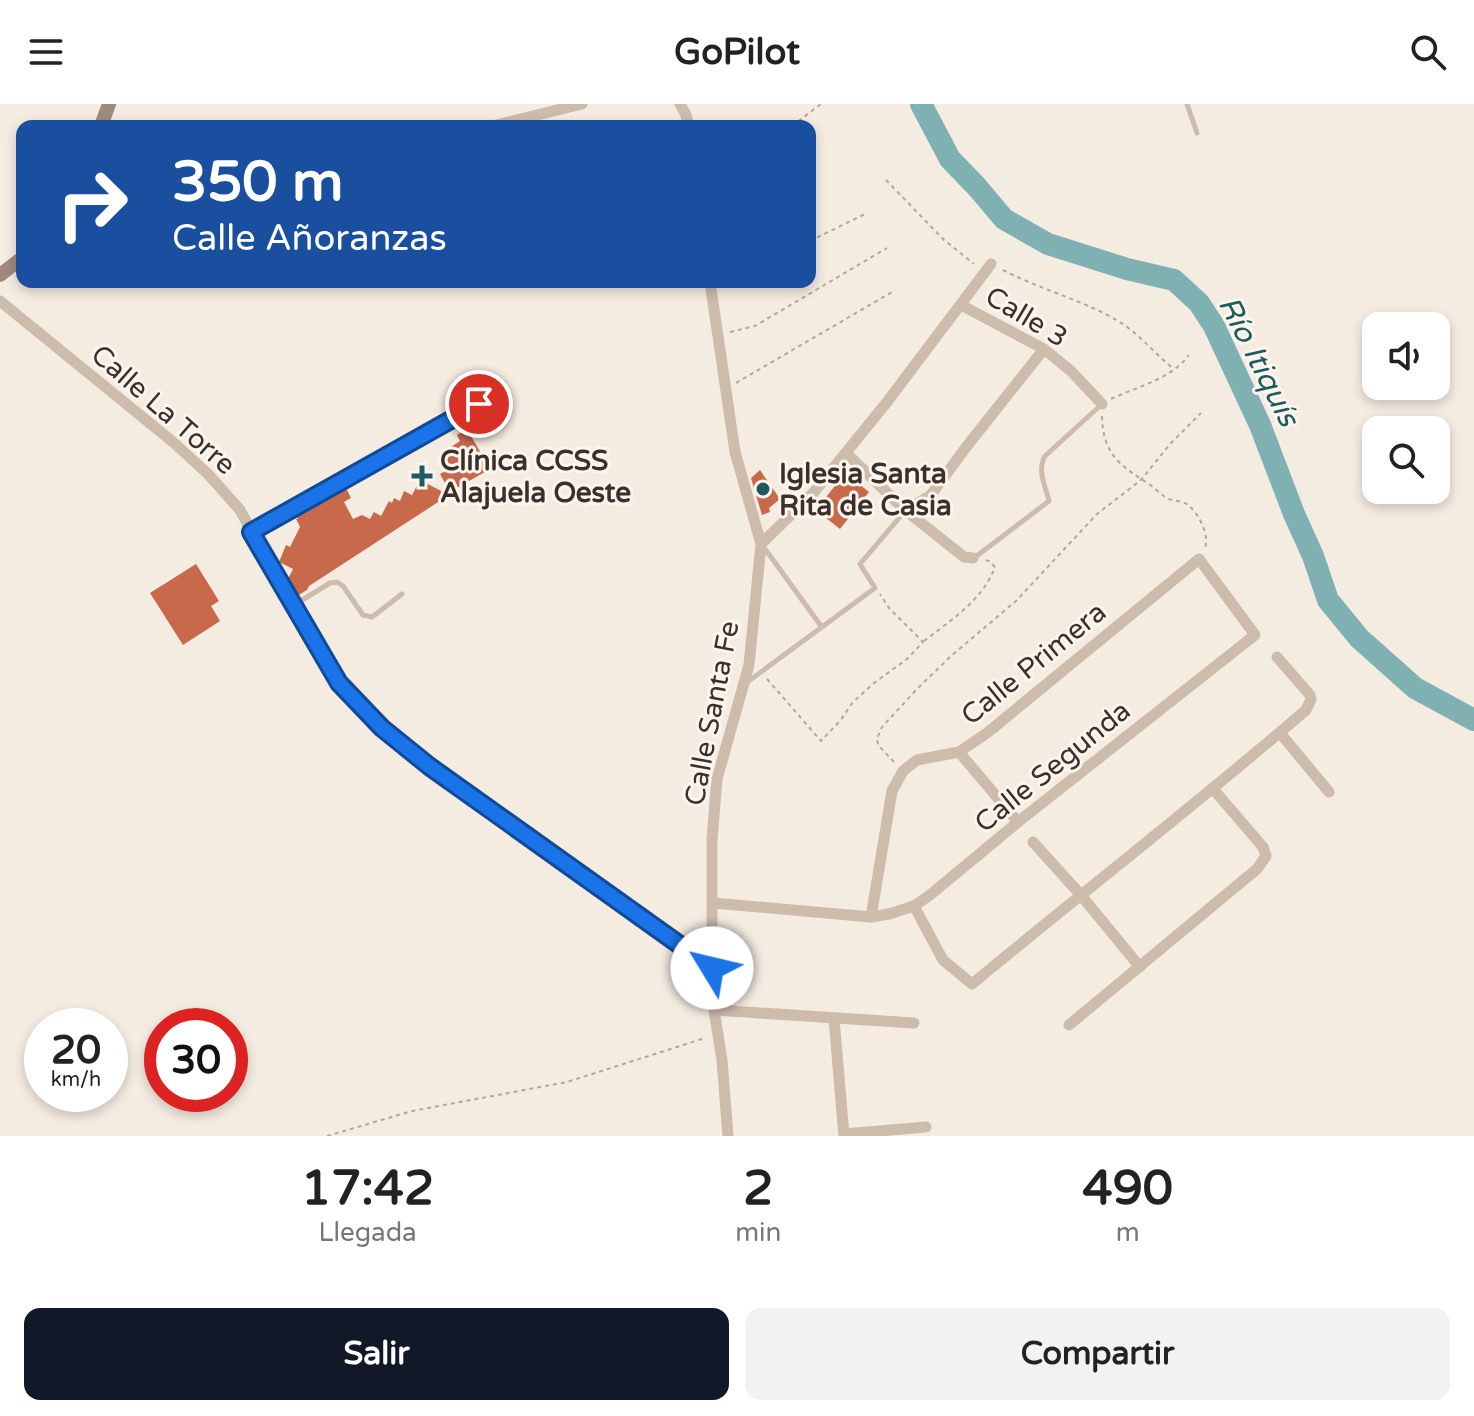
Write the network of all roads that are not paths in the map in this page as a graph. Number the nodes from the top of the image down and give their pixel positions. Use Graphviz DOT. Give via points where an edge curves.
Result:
graph roads {
  1 [pos="582,104"];
  2 [pos="1187,104"];
  3 [pos="517,120"];
  4 [pos="1197,133"];
  5 [pos="988,268"];
  6 [pos="711,288"];
  7 [pos="0,301"];
  8 [pos="961,305"];
  9 [pos="1044,349"];
  10 [pos="479,404"];
  11 [pos="1102,404"];
  12 [pos="846,453"];
  13 [pos="905,510"];
  14 [pos="251,532"];
  15 [pos="761,544"];
  16 [pos="973,558"];
  17 [pos="402,594"];
  18 [pos="293,606"];
  19 [pos="821,626"];
  20 [pos="1255,635"];
  21 [pos="1277,657"];
  22 [pos="745,684"];
  23 [pos="1280,733"];
  24 [pos="959,752"];
  25 [pos="1214,790"];
  26 [pos="1329,792"];
  27 [pos="1018,822"];
  28 [pos="1033,842"];
  29 [pos="1080,894"];
  30 [pos="713,903"];
  31 [pos="914,906"];
  32 [pos="871,917"];
  33 [pos="1140,967"];
  34 [pos="712,968"];
  35 [pos="714,1010"];
  36 [pos="834,1019"];
  37 [pos="914,1023"];
  38 [pos="1069,1025"];
  39 [pos="926,1127"];
  40 [pos="844,1135"];
  41 [pos="728,1136"];
  1 -- 3 [label="street"];
  2 -- 4 [label="lane"];
  5 -- 8 [label="street"];
  6 -- 15 [label="street, Calle Santa Fe" via="735,452"];
  7 -- 14 [label="street, Calle La Torre" via="208,474 240,510"];
  8 -- 9 [label="street, Calle 3"];
  8 -- 12 [label="street"];
  9 -- 11 [label="street, Calle 3"];
  9 -- 13 [label="street" via="930,496"];
  10 -- 14 [label="street"];
  11 -- 16 [label="lane" via="1041,463 1049,501"];
  12 -- 13 [label="street"];
  12 -- 15 [label="street"];
  13 -- 16 [label="street" via="964,557"];
  13 -- 19 [label="lane" via="860,564 875,588"];
  14 -- 18 [label="street, Calle La Torre"];
  15 -- 19 [label="lane"];
  15 -- 22 [label="street, Calle Santa Fe"];
  17 -- 18 [label="lane" via="372,617 363,615 337,582"];
  18 -- 34 [label="street, Calle La Torre" via="339,683 382,728"];
  19 -- 22 [label="lane"];
  20 -- 24 [label="street, Calle Primera" via="1199,559"];
  20 -- 27 [label="street, Calle Segunda"];
  21 -- 23 [label="street" via="1311,699"];
  22 -- 30 [label="street, Calle Santa Fe" via="717,779"];
  23 -- 25 [label="street"];
  23 -- 26 [label="street"];
  24 -- 27 [label="street"];
  24 -- 32 [label="street, Calle Primera" via="917,760 892,791"];
  25 -- 29 [label="street"];
  25 -- 33 [label="street" via="1266,856"];
  27 -- 31 [label="street, Calle Segunda"];
  28 -- 29 [label="street"];
  29 -- 31 [label="street" via="972,984 943,960"];
  29 -- 33 [label="street"];
  30 -- 32 [label="street"];
  30 -- 34 [label="street, Calle Santa Fe"];
  31 -- 32 [label="street, Calle Segunda"];
  33 -- 38 [label="street"];
  34 -- 35 [label="street"];
  35 -- 36 [label="street"];
  35 -- 41 [label="street"];
  36 -- 37 [label="street"];
  36 -- 40 [label="street"];
  39 -- 40 [label="street"];
}
